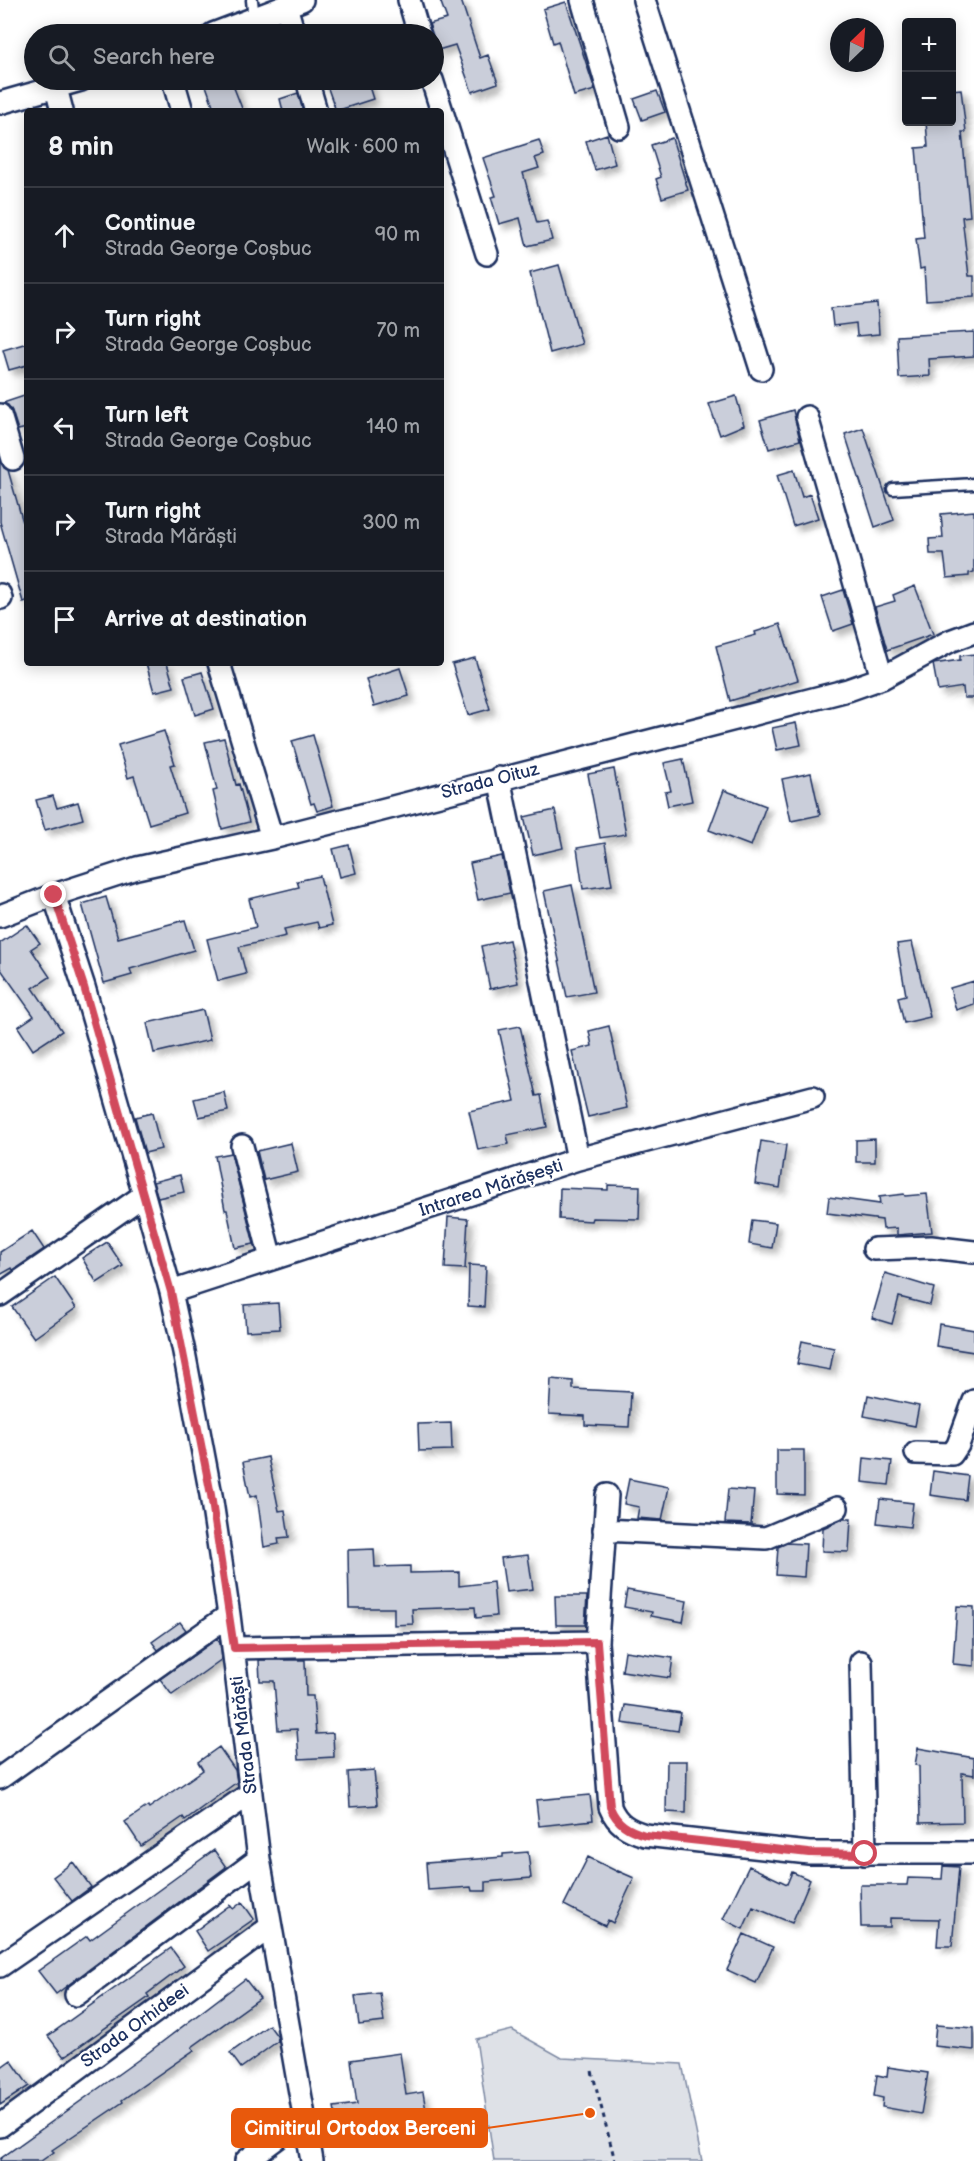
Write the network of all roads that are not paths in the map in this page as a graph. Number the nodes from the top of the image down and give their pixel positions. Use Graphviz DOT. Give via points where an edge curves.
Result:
graph roads {
  1 [pos="409,0"];
  2 [pos="582,0"];
  3 [pos="644,0"];
  4 [pos="294,3"];
  5 [pos="253,10"];
  6 [pos="230,24"];
  7 [pos="294,24"];
  8 [pos="416,24"];
  9 [pos="49,90"];
  10 [pos="57,90"];
  11 [pos="176,90"];
  12 [pos="310,90"];
  13 [pos="435,90"];
  14 [pos="0,103"];
  15 [pos="61,108"];
  16 [pos="181,108"];
  17 [pos="315,108"];
  18 [pos="441,108"];
  19 [pos="444,118"];
  20 [pos="619,127"];
  21 [pos="487,254"];
  22 [pos="761,369"];
  23 [pos="0,416"];
  24 [pos="807,417"];
  25 [pos="13,459"];
  26 [pos="974,484"];
  27 [pos="893,489"];
  28 [pos="974,632"];
  29 [pos="220,666"];
  30 [pos="882,678"];
  31 [pos="499,778"];
  32 [pos="272,838"];
  33 [pos="54,895"];
  34 [pos="0,916"];
  35 [pos="813,1097"];
  36 [pos="242,1146"];
  37 [pos="578,1159"];
  38 [pos="144,1195"];
  39 [pos="874,1249"];
  40 [pos="974,1252"];
  41 [pos="271,1259"];
  42 [pos="171,1292"];
  43 [pos="0,1295"];
  44 [pos="974,1401"];
  45 [pos="916,1453"];
  46 [pos="607,1495"];
  47 [pos="837,1508"];
  48 [pos="604,1530"];
  49 [pos="229,1615"];
  50 [pos="597,1642"];
  51 [pos="234,1648"];
  52 [pos="861,1662"];
  53 [pos="0,1778"];
  54 [pos="250,1793"];
  55 [pos="974,1853"];
  56 [pos="865,1854"];
  57 [pos="260,1859"];
  58 [pos="270,1926"];
  59 [pos="0,1966"];
  60 [pos="76,1995"];
  61 [pos="304,2118"];
  62 [pos="0,2126"];
  63 [pos="246,2161"];
  64 [pos="312,2161"];
  1 -- 8 [label="street"];
  2 -- 20 [label="street"];
  3 -- 22 [label="street"];
  4 -- 5 [label="street"];
  4 -- 7 [label="street"];
  5 -- 6 [label="street"];
  9 -- 14 [label="street"];
  10 -- 15 [label="street"];
  11 -- 16 [label="street"];
  12 -- 17 [label="street"];
  13 -- 18 [label="street"];
  19 -- 21 [label="street"];
  23 -- 25 [label="street"];
  24 -- 30 [label="street"];
  26 -- 27 [label="lane"];
  28 -- 30 [label="street, Strada Oituz" via="950,640"];
  29 -- 32 [label="street"];
  30 -- 31 [label="street, Strada Oituz" via="848,690"];
  31 -- 32 [label="street, Strada Oituz"];
  31 -- 37 [label="street, Intrarea Mărășești"];
  32 -- 33 [label="street, Strada Oituz" via="137,868"];
  33 -- 34 [label="street, Strada Oituz"];
  33 -- 38 [label="street, Strada Mărăști"];
  35 -- 37 [label="street"];
  36 -- 41 [label="street"];
  37 -- 41 [label="street, Intrarea Mărășești"];
  38 -- 42 [label="street, Strada Mărăști"];
  38 -- 43 [label="street"];
  39 -- 40 [label="street" via="931,1247"];
  41 -- 42 [label="street, Intrarea Mărășești"];
  42 -- 49 [label="street, Strada Mărăști" via="211,1495"];
  44 -- 45 [label="street" via="952,1454"];
  46 -- 48 [label="street"];
  47 -- 48 [label="street" via="766,1538"];
  48 -- 50 [label="street"];
  49 -- 51 [label="street, Strada Mărăști"];
  49 -- 53 [label="street"];
  50 -- 51 [label="street"];
  50 -- 56 [label="street" via="610,1807 613,1816 626,1828 645,1835 809,1853"];
  51 -- 54 [label="street, Strada Mărăști"];
  52 -- 56 [label="street"];
  54 -- 57 [label="street, Strada Mărăști"];
  54 -- 59 [label="street"];
  55 -- 56 [label="street"];
  57 -- 58 [label="street, Strada Mărăști"];
  57 -- 60 [label="street"];
  58 -- 61 [label="street, Strada Mărăști"];
  58 -- 62 [label="street, Strada Orhideei"];
  61 -- 63 [label="street"];
  61 -- 64 [label="street, Strada Mărăști"];
}
